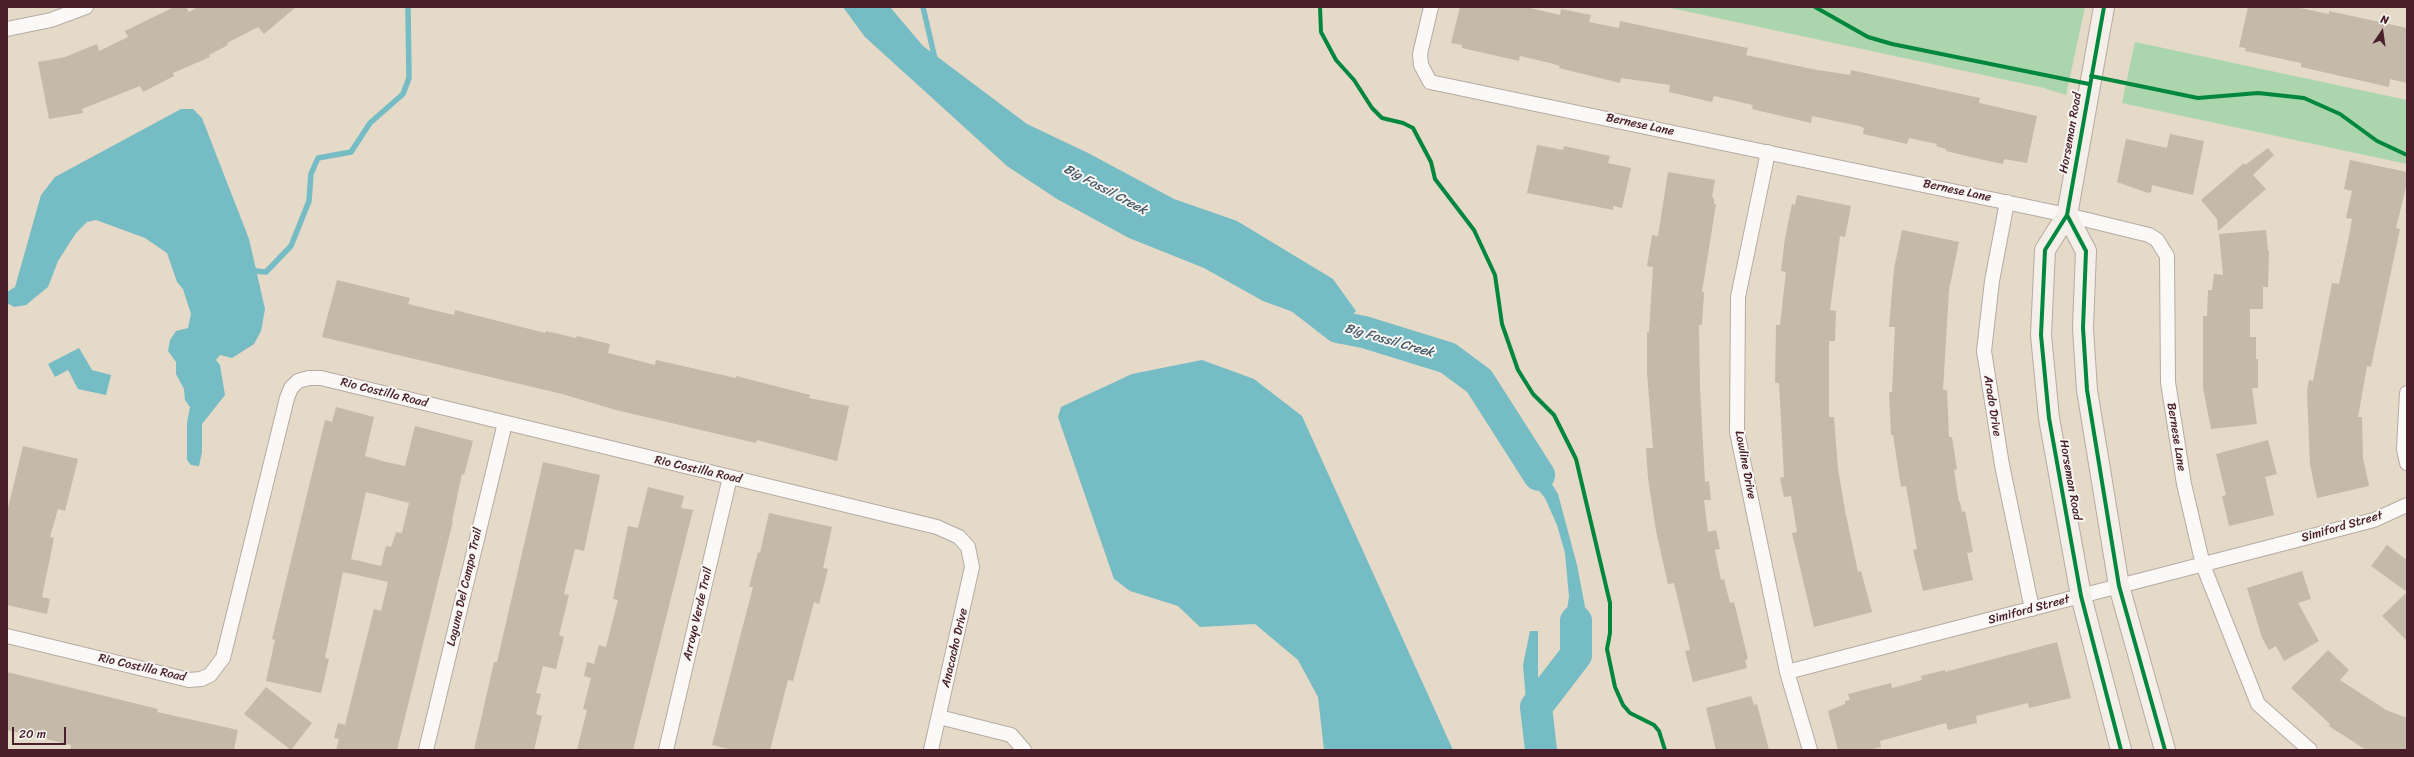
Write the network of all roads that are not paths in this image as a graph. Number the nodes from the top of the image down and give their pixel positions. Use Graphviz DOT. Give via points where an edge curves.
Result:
graph roads {
  1 [pos="86,7"];
  2 [pos="1432,7"];
  3 [pos="2104,7"];
  4 [pos="7,29"];
  5 [pos="1768,152"];
  6 [pos="2007,202"];
  7 [pos="2067,214"];
  8 [pos="2407,393"];
  9 [pos="505,424"];
  10 [pos="2407,464"];
  11 [pos="730,477"];
  12 [pos="2407,505"];
  13 [pos="968,547"];
  14 [pos="2203,565"];
  15 [pos="2120,586"];
  16 [pos="2081,596"];
  17 [pos="2032,609"];
  18 [pos="7,636"];
  19 [pos="1787,672"];
  20 [pos="939,717"];
  21 [pos="426,750"];
  22 [pos="666,750"];
  23 [pos="931,750"];
  24 [pos="1024,750"];
  25 [pos="1810,750"];
  26 [pos="2121,750"];
  27 [pos="2165,750"];
  28 [pos="2310,750"];
  1 -- 4 [label="street" via="51,20"];
  2 -- 5 [label="street, Bernese Lane" via="1420,54 1421,65 1430,82"];
  3 -- 7 [label="street, Horseman Road"];
  5 -- 6 [label="street, Bernese Lane"];
  5 -- 19 [label="street, Lowline Drive" via="1738,297 1737,432"];
  6 -- 7 [label="street, Bernese Lane"];
  6 -- 17 [label="street, Arado Drive" via="1992,281 1984,351 2002,465"];
  7 -- 14 [label="street, Bernese Lane" via="2149,235 2157,240 2167,256 2168,382 2184,484"];
  7 -- 15 [label="street" via="2086,251 2083,328 2087,390"];
  7 -- 16 [label="street, Horseman Road" via="2045,250 2042,335 2049,418"];
  8 -- 10 [label="street" via="2404,449"];
  9 -- 11 [label="street, Rio Costilla Road"];
  9 -- 18 [label="street, Rio Costilla Road" via="321,378 298,381 291,388 287,398 223,658 210,675 189,680"];
  9 -- 21 [label="street, Laguna Del Campo Trail"];
  11 -- 13 [label="street, Rio Costilla Road" via="937,527 959,537"];
  11 -- 22 [label="street, Arroyo Verde Trail"];
  12 -- 14 [label="street, Simiford Street" via="2374,520"];
  13 -- 20 [label="street, Anacacho Drive" via="972,567 970,580"];
  14 -- 15 [label="street, Simiford Street"];
  14 -- 28 [label="street, Bernese Lane" via="2258,704"];
  15 -- 16 [label="street, Simiford Street"];
  15 -- 27 [label="street"];
  16 -- 17 [label="street, Simiford Street"];
  16 -- 26 [label="street, Horseman Road"];
  17 -- 19 [label="street, Simiford Street"];
  19 -- 25 [label="street, Lowline Drive"];
  20 -- 23 [label="street, Anacacho Drive"];
  20 -- 24 [label="street" via="1011,735"];
}
